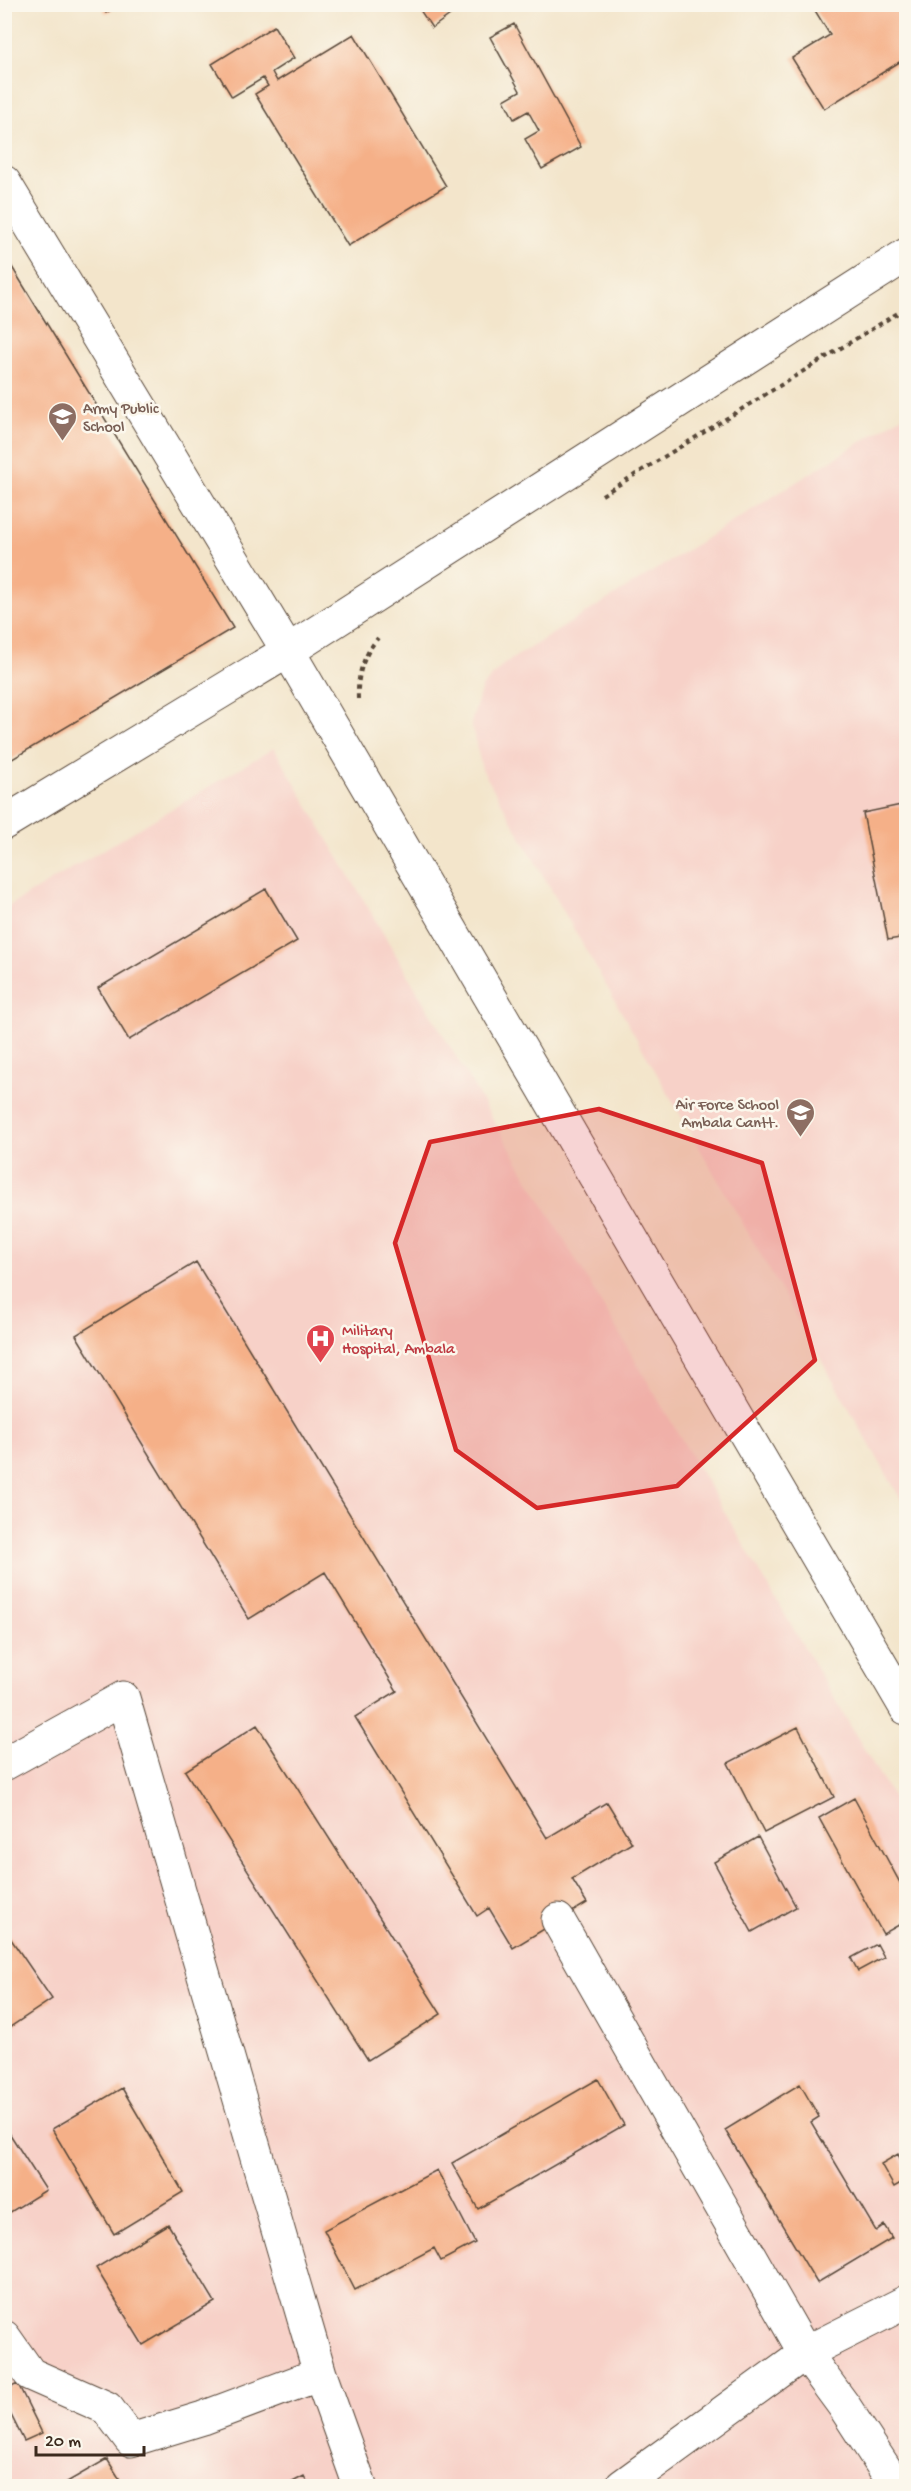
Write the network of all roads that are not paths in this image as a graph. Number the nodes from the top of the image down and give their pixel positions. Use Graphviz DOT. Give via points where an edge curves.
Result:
graph roads {
  1 [pos="4,182"];
  2 [pos="906,255"];
  3 [pos="288,651"];
  4 [pos="4,823"];
  5 [pos="906,1708"];
  6 [pos="4,1764"];
  7 [pos="558,1920"];
  8 [pos="906,2302"];
  9 [pos="4,2337"];
  10 [pos="805,2353"];
  11 [pos="320,2374"];
  12 [pos="360,2487"];
  13 [pos="622,2487"];
  14 [pos="896,2487"];
  1 -- 3 [label="street"];
  2 -- 3 [label="street"];
  3 -- 4 [label="street"];
  3 -- 5 [label="street"];
  6 -- 11 [label="street" via="123,1698"];
  7 -- 10 [label="street"];
  8 -- 10 [label="street"];
  9 -- 11 [label="street" via="30,2374 107,2408 131,2440"];
  10 -- 13 [label="street"];
  10 -- 14 [label="street"];
  11 -- 12 [label="street"];
}
